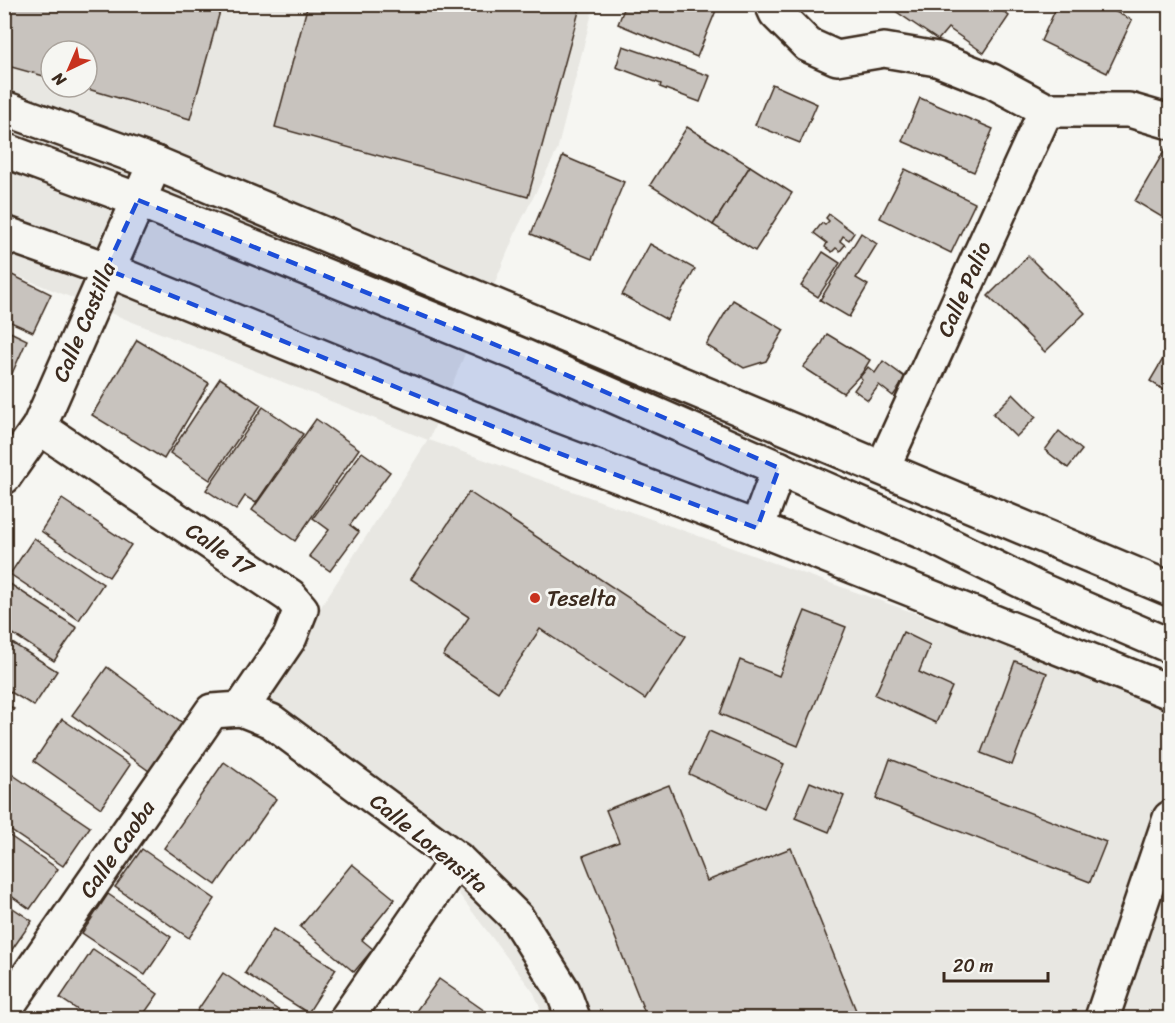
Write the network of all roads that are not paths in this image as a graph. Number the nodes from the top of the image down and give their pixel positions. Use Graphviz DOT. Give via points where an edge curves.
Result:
graph roads {
  1 [pos="772,4"];
  2 [pos="4,108"];
  3 [pos="1046,110"];
  4 [pos="1170,122"];
  5 [pos="4,150"];
  6 [pos="155,162"];
  7 [pos="138,200"];
  8 [pos="4,233"];
  9 [pos="106,269"];
  10 [pos="39,427"];
  11 [pos="883,467"];
  12 [pos="779,468"];
  13 [pos="4,477"];
  14 [pos="757,528"];
  15 [pos="1170,589"];
  16 [pos="1170,646"];
  17 [pos="1170,692"];
  18 [pos="241,709"];
  19 [pos="1170,818"];
  20 [pos="457,859"];
  21 [pos="4,1011"];
  22 [pos="347,1018"];
  23 [pos="573,1018"];
  24 [pos="1102,1018"];
  1 -- 3 [label="street" via="808,45 837,58 884,50 937,59 992,81"];
  2 -- 6 [label="street"];
  3 -- 4 [label="street" via="1129,110"];
  3 -- 11 [label="street, Calle Palio"];
  5 -- 7 [label="street"];
  6 -- 7 [label="street, Calle Castilla"];
  6 -- 11 [label="street"];
  7 -- 9 [label="street, Calle Castilla"];
  7 -- 12 [label="street" via="523,356"];
  8 -- 9 [label="street"];
  9 -- 10 [label="street, Calle Castilla"];
  9 -- 14 [label="street" via="548,449"];
  10 -- 13 [label="street, Calle Castilla"];
  10 -- 18 [label="street, Calle 17" via="290,596 301,609 290,637"];
  11 -- 15 [label="street"];
  12 -- 14 [label="street"];
  12 -- 16 [label="street"];
  14 -- 17 [label="street"];
  18 -- 20 [label="street, Calle Lorensita" via="271,721"];
  18 -- 21 [label="street, Calle Caoba" via="212,711"];
  19 -- 24 [label="street"];
  20 -- 22 [label="street"];
  20 -- 23 [label="street, Calle Lorensita" via="517,918 563,991"];
}
